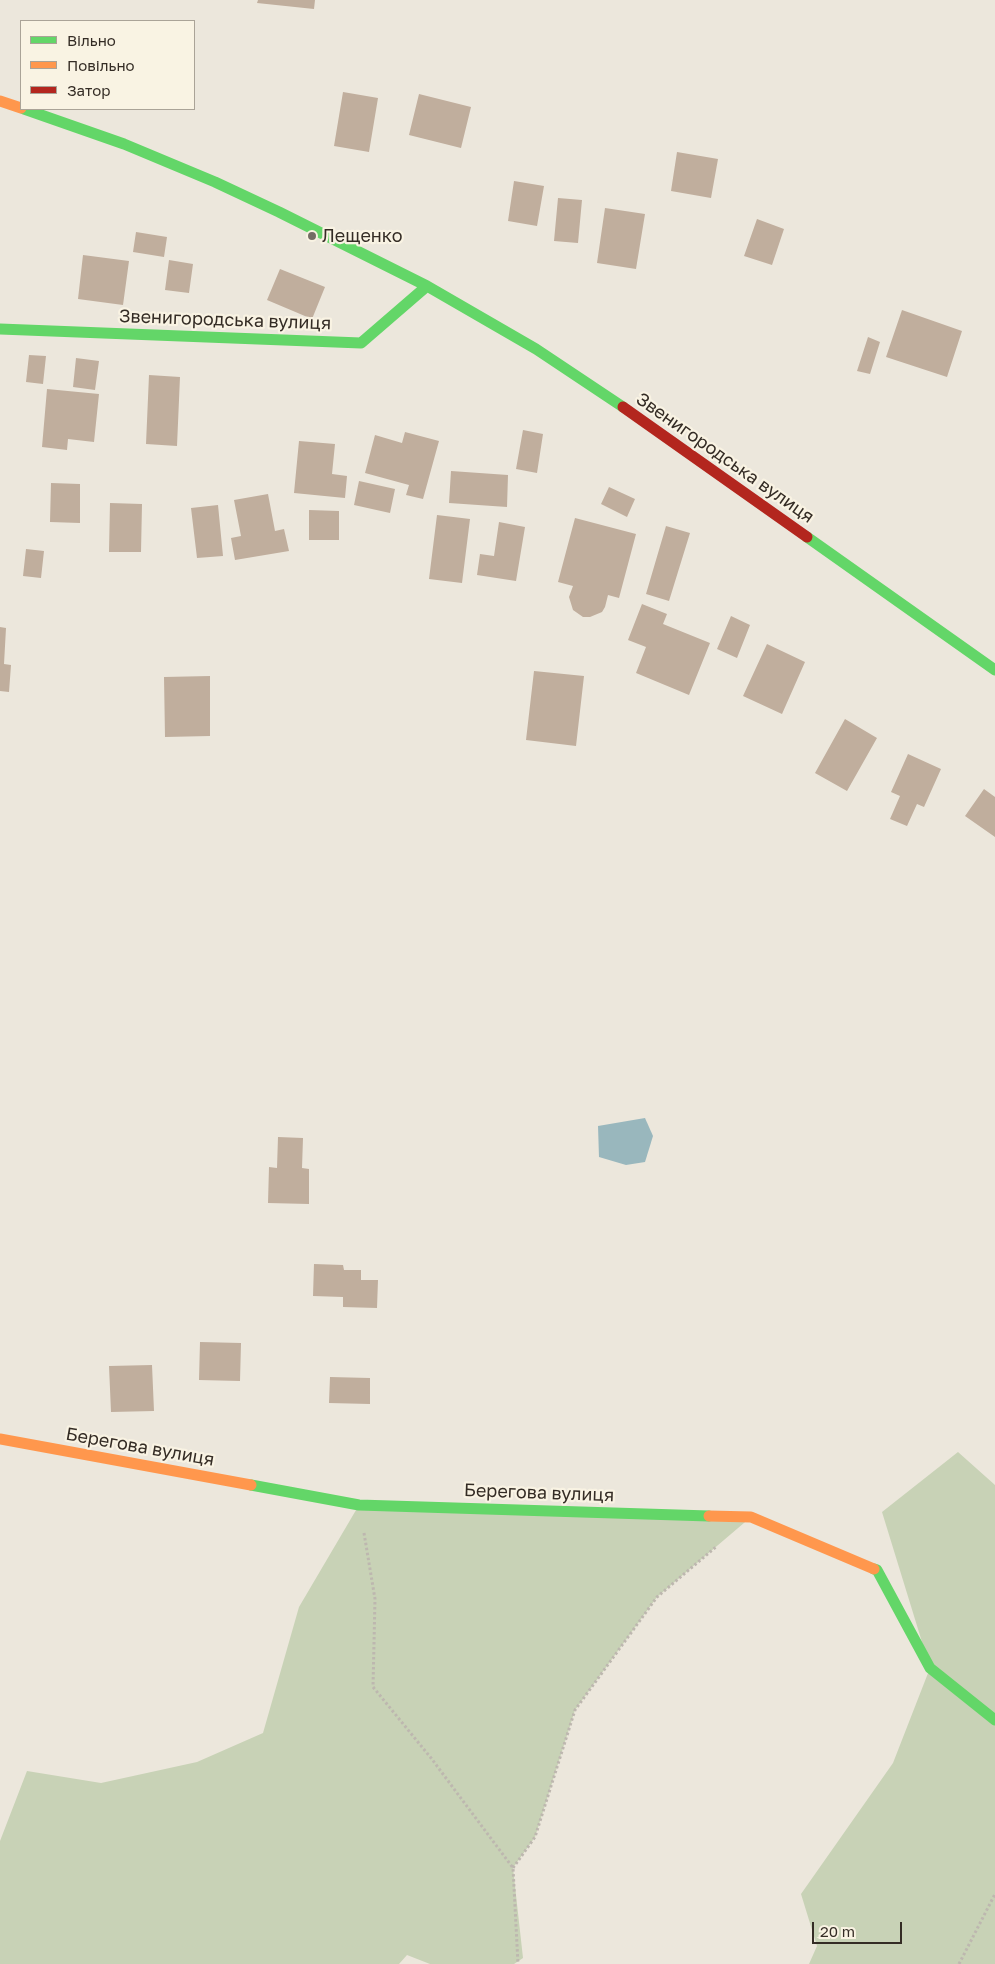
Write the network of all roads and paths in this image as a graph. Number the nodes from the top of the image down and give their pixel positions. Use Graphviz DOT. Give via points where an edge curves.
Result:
graph roads {
  1 [pos="0,101"];
  2 [pos="20,107"];
  3 [pos="28,110"];
  4 [pos="427,286"];
  5 [pos="0,329"];
  6 [pos="995,670"];
  7 [pos="0,1439"];
  8 [pos="359,1505"];
  9 [pos="722,1542"];
  10 [pos="995,1720"];
  11 [pos="513,1868"];
  12 [pos="995,1894"];
  13 [pos="518,1964"];
  14 [pos="959,1964"];
  1 -- 2 [label="street, Звенигородська вулиця"];
  3 -- 4 [label="street, Звенигородська вулиця" via="124,144 216,182"];
  4 -- 5 [label="street, Звенигородська вулиця" via="361,344"];
  4 -- 6 [label="street, Звенигородська вулиця" via="536,349 604,394"];
  7 -- 8 [label="street, Берегова вулиця"];
  8 -- 10 [label="street, Берегова вулиця" via="751,1517 877,1570 930,1668"];
  8 -- 11 [label="path" via="375,1599 373,1688 431,1758"];
  9 -- 11 [label="path" via="657,1597 575,1710 535,1837"];
  11 -- 13 [label="path"];
  12 -- 14 [label="path"];
}
